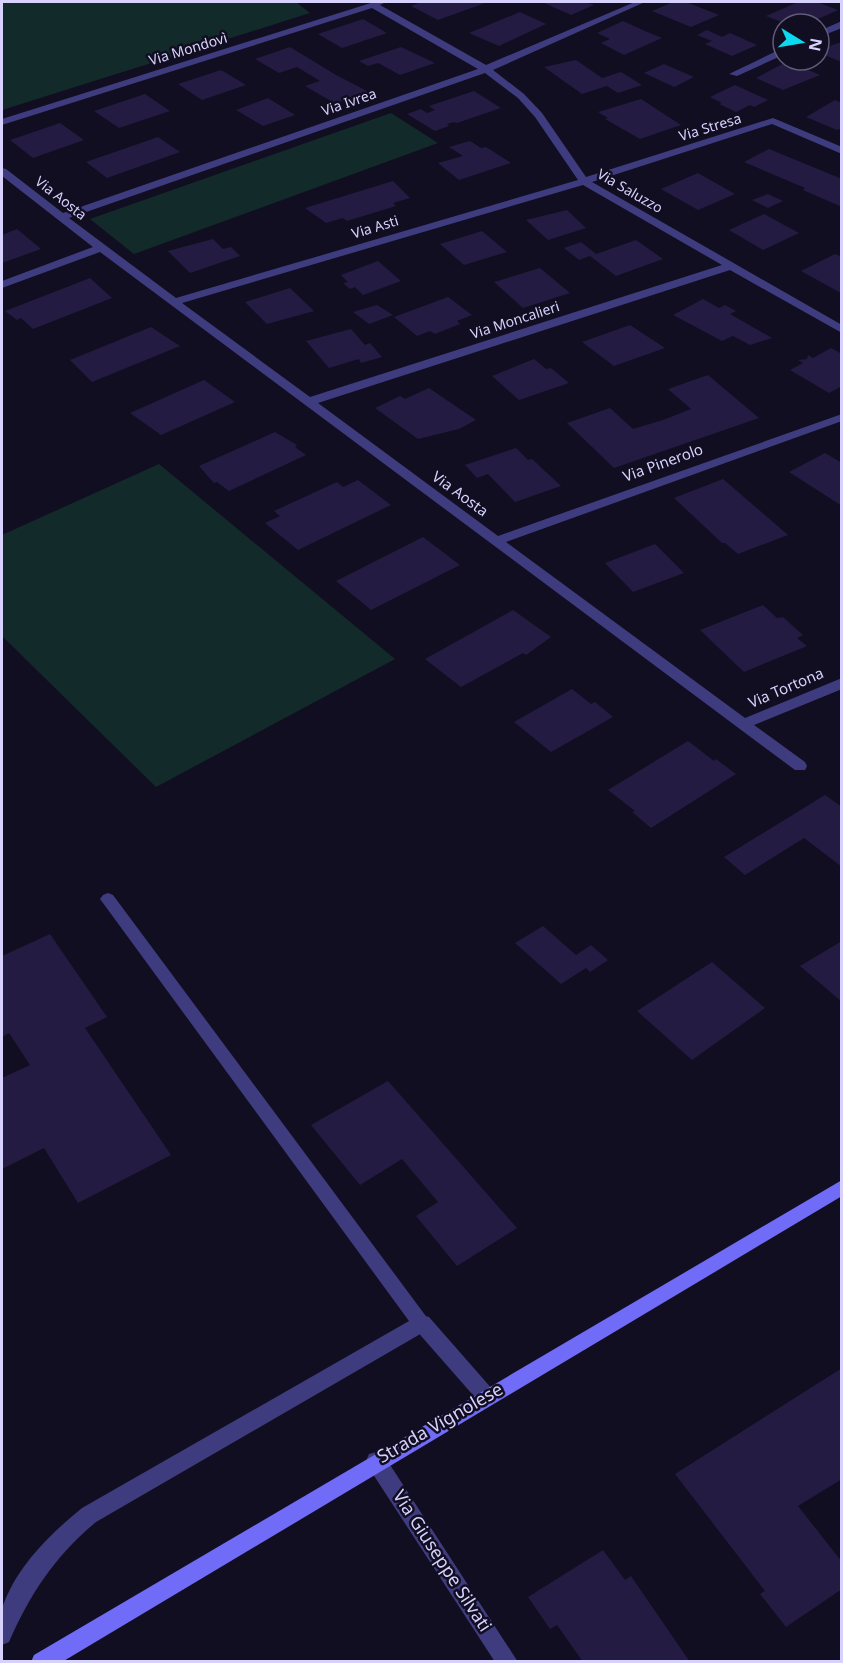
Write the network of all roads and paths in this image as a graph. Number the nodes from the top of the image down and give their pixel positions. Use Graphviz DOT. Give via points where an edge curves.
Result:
graph roads {
  1 [pos="641,2"];
  2 [pos="378,3"];
  3 [pos="771,57"];
  4 [pos="486,69"];
  5 [pos="734,74"];
  6 [pos="2,122"];
  7 [pos="842,151"];
  8 [pos="2,171"];
  9 [pos="585,181"];
  10 [pos="62,217"];
  11 [pos="101,248"];
  12 [pos="731,266"];
  13 [pos="2,285"];
  14 [pos="174,303"];
  15 [pos="842,330"];
  16 [pos="308,402"];
  17 [pos="842,417"];
  18 [pos="495,541"];
  19 [pos="842,683"];
  20 [pos="743,724"];
  21 [pos="800,766"];
  22 [pos="108,899"];
  23 [pos="842,1187"];
  24 [pos="422,1323"];
  25 [pos="486,1396"];
  26 [pos="376,1461"];
  27 [pos="2,1635"];
  28 [pos="41,1662"];
  29 [pos="508,1662"];
  1 -- 4 [label="street, Via Ivrea"];
  2 -- 4 [label="street, Via Saluzzo"];
  2 -- 6 [label="street, Via Mondovì"];
  3 -- 5 [label="street"];
  4 -- 9 [label="street, Via Saluzzo" via="530,104"];
  4 -- 10 [label="street, Via Ivrea"];
  7 -- 9 [label="street, Via Stresa" via="773,121"];
  8 -- 10 [label="street, Via Aosta"];
  9 -- 12 [label="street, Via Saluzzo"];
  9 -- 14 [label="street, Via Asti"];
  10 -- 11 [label="street, Via Aosta"];
  11 -- 13 [label="street"];
  11 -- 14 [label="street, Via Aosta"];
  12 -- 15 [label="street, Via Saluzzo"];
  12 -- 16 [label="street, Via Moncalieri"];
  14 -- 16 [label="street, Via Aosta"];
  16 -- 18 [label="street, Via Aosta"];
  17 -- 18 [label="street, Via Pinerolo"];
  18 -- 20 [label="street, Via Aosta"];
  19 -- 20 [label="street, Via Tortona"];
  20 -- 21 [label="street, Via Aosta"];
  22 -- 24 [label="street"];
  23 -- 25 [label="main road, Strada Vignolese"];
  24 -- 25 [label="street"];
  24 -- 27 [label="street" via="89,1515 45,1555"];
  25 -- 26 [label="main road, Strada Vignolese"];
  26 -- 28 [label="main road, Strada Vignolese"];
  26 -- 29 [label="street, Via Giuseppe Silvati"];
}
